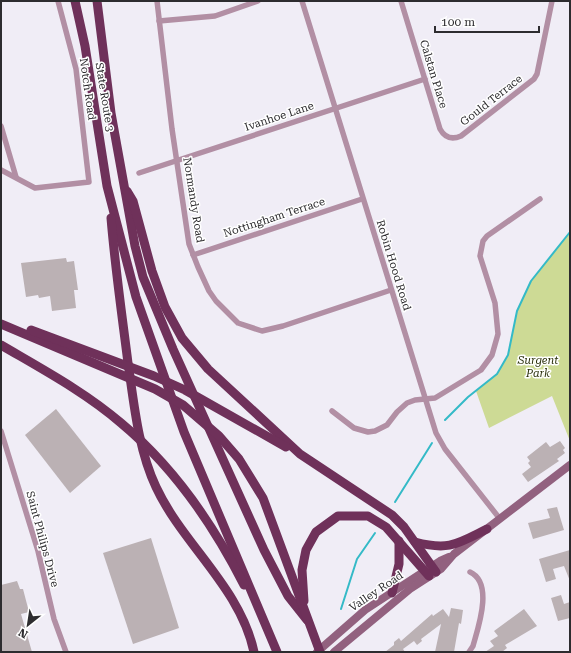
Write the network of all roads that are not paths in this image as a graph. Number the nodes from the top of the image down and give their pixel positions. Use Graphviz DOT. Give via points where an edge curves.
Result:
graph roads {
  1 [pos="58,1"];
  2 [pos="75,1"];
  3 [pos="97,1"];
  4 [pos="157,1"];
  5 [pos="258,1"];
  6 [pos="302,1"];
  7 [pos="401,1"];
  8 [pos="552,1"];
  9 [pos="159,21"];
  10 [pos="425,79"];
  11 [pos="334,109"];
  12 [pos="1,126"];
  13 [pos="452,138"];
  14 [pos="177,160"];
  15 [pos="1,170"];
  16 [pos="139,173"];
  17 [pos="16,177"];
  18 [pos="124,186"];
  19 [pos="109,198"];
  20 [pos="362,199"];
  21 [pos="540,200"];
  22 [pos="193,255"];
  23 [pos="391,290"];
  24 [pos="2,324"];
  25 [pos="1,345"];
  26 [pos="92,358"];
  27 [pos="425,399"];
  28 [pos="332,411"];
  29 [pos="1,431"];
  30 [pos="300,454"];
  31 [pos="570,465"];
  32 [pos="500,519"];
  33 [pos="487,529"];
  34 [pos="399,541"];
  35 [pos="415,542"];
  36 [pos="431,571"];
  37 [pos="470,572"];
  38 [pos="392,593"];
  39 [pos="307,620"];
  40 [pos="276,649"];
  41 [pos="66,652"];
  42 [pos="254,652"];
  43 [pos="319,652"];
  44 [pos="335,652"];
  45 [pos="469,652"];
  1 -- 17 [label="street, Notch Road" via="76,69 89,182 40,188 30,186"];
  2 -- 19 [label="highway, State Route 3" via="85,46"];
  3 -- 18 [label="highway, State Route 3" via="111,114"];
  4 -- 9 [label="street, Normandy Road"];
  5 -- 9 [label="street" via="215,16"];
  6 -- 11 [label="street, Robin Hood Road"];
  7 -- 10 [label="street, Calstan Place"];
  8 -- 13 [label="street, Gould Terrace" via="537,74 461,136"];
  9 -- 14 [label="street, Normandy Road"];
  10 -- 11 [label="street, Ivanhoe Lane"];
  10 -- 13 [label="street, Calstan Place" via="440,129 444,135"];
  11 -- 14 [label="street, Ivanhoe Lane"];
  11 -- 20 [label="street, Robin Hood Road"];
  12 -- 17 [label="street"];
  14 -- 16 [label="street, Ivanhoe Lane"];
  14 -- 22 [label="street, Normandy Road"];
  15 -- 17 [label="street"];
  18 -- 30 [label="highway" via="133,201 152,271 165,307 182,338 208,369"];
  18 -- 39 [label="highway, State Route 3" via="143,277 172,349 264,550 288,596"];
  19 -- 40 [label="highway" via="136,297 166,384"];
  19 -- 42 [label="highway" via="115,266 133,400 145,458 156,487 183,532 229,593 239,611"];
  20 -- 22 [label="street, Nottingham Terrace"];
  20 -- 23 [label="street, Robin Hood Road"];
  21 -- 27 [label="street" via="487,236 480,249 497,314 498,334 492,355 481,370 472,376 435,398"];
  22 -- 23 [label="street, Normandy Road" via="209,291 231,317 238,323 262,331"];
  23 -- 27 [label="street, Robin Hood Road"];
  24 -- 26 [label="highway" via="26,328"];
  25 -- 40 [label="highway" via="71,387 121,423 182,484 223,544"];
  26 -- 30 [label="highway" via="154,376 185,390"];
  26 -- 39 [label="highway" via="155,389 196,414 239,459 256,484 269,512"];
  27 -- 28 [label="street" via="407,403 387,425 368,432 354,428"];
  27 -- 32 [label="street, Robin Hood Road" via="436,433 445,449"];
  29 -- 41 [label="street, Saint Philips Drive" via="38,551 54,619"];
  30 -- 35 [label="highway" via="392,515"];
  31 -- 32 [label="main road, Valley Road"];
  32 -- 33 [label="main road, Valley Road"];
  33 -- 35 [label="highway" via="453,546 430,546"];
  33 -- 36 [label="main road, Valley Road" via="452,556 440,561"];
  34 -- 36 [label="highway"];
  34 -- 38 [label="highway" via="399,564"];
  34 -- 39 [label="highway" via="386,527 368,516 338,516 316,532 306,550 302,570"];
  35 -- 36 [label="highway"];
  36 -- 38 [label="main road, Valley Road"];
  36 -- 44 [label="main road, Valley Road"];
  37 -- 45 [label="street" via="475,574 482,588 484,602 473,646"];
  38 -- 43 [label="main road, Valley Road" via="365,610"];
  39 -- 43 [label="highway"];
}
